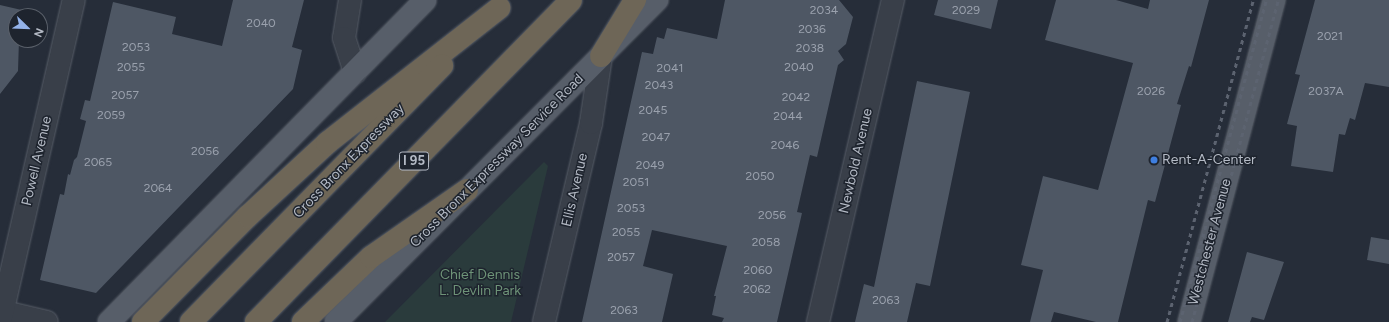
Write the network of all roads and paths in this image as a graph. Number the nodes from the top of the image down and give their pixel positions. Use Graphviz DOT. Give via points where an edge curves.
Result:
graph roads {
  1 [pos="74,0"];
  2 [pos="350,0"];
  3 [pos="424,0"];
  4 [pos="572,0"];
  5 [pos="635,0"];
  6 [pos="657,0"];
  7 [pos="893,0"];
  8 [pos="1274,0"];
  9 [pos="503,4"];
  10 [pos="601,56"];
  11 [pos="355,72"];
  12 [pos="467,190"];
  13 [pos="1,315"];
  14 [pos="47,322"];
  15 [pos="109,322"];
  16 [pos="143,322"];
  17 [pos="191,322"];
  18 [pos="256,322"];
  19 [pos="303,322"];
  20 [pos="336,322"];
  21 [pos="544,322"];
  22 [pos="818,322"];
  23 [pos="1189,322"];
  1 -- 13 [label="street, Powell Avenue"];
  2 -- 11 [label="street" via="344,38"];
  3 -- 11 [label="main road"];
  4 -- 18 [label="highway, I 95"];
  5 -- 10 [label="highway"];
  6 -- 10 [label="main road, Cross Bronx Expressway Service Road"];
  7 -- 22 [label="street, Newbold Avenue"];
  8 -- 23 [label="main road, Westchester Avenue"];
  9 -- 16 [label="highway" via="326,143 248,216"];
  9 -- 17 [label="highway, Cross Bronx Expressway"];
  10 -- 12 [label="main road, Cross Bronx Expressway Service Road"];
  10 -- 21 [label="street, Ellis Avenue" via="591,123"];
  11 -- 15 [label="main road"];
  12 -- 19 [label="highway" via="371,257"];
  12 -- 20 [label="main road, Cross Bronx Expressway Service Road"];
  13 -- 14 [label="street"];
}
